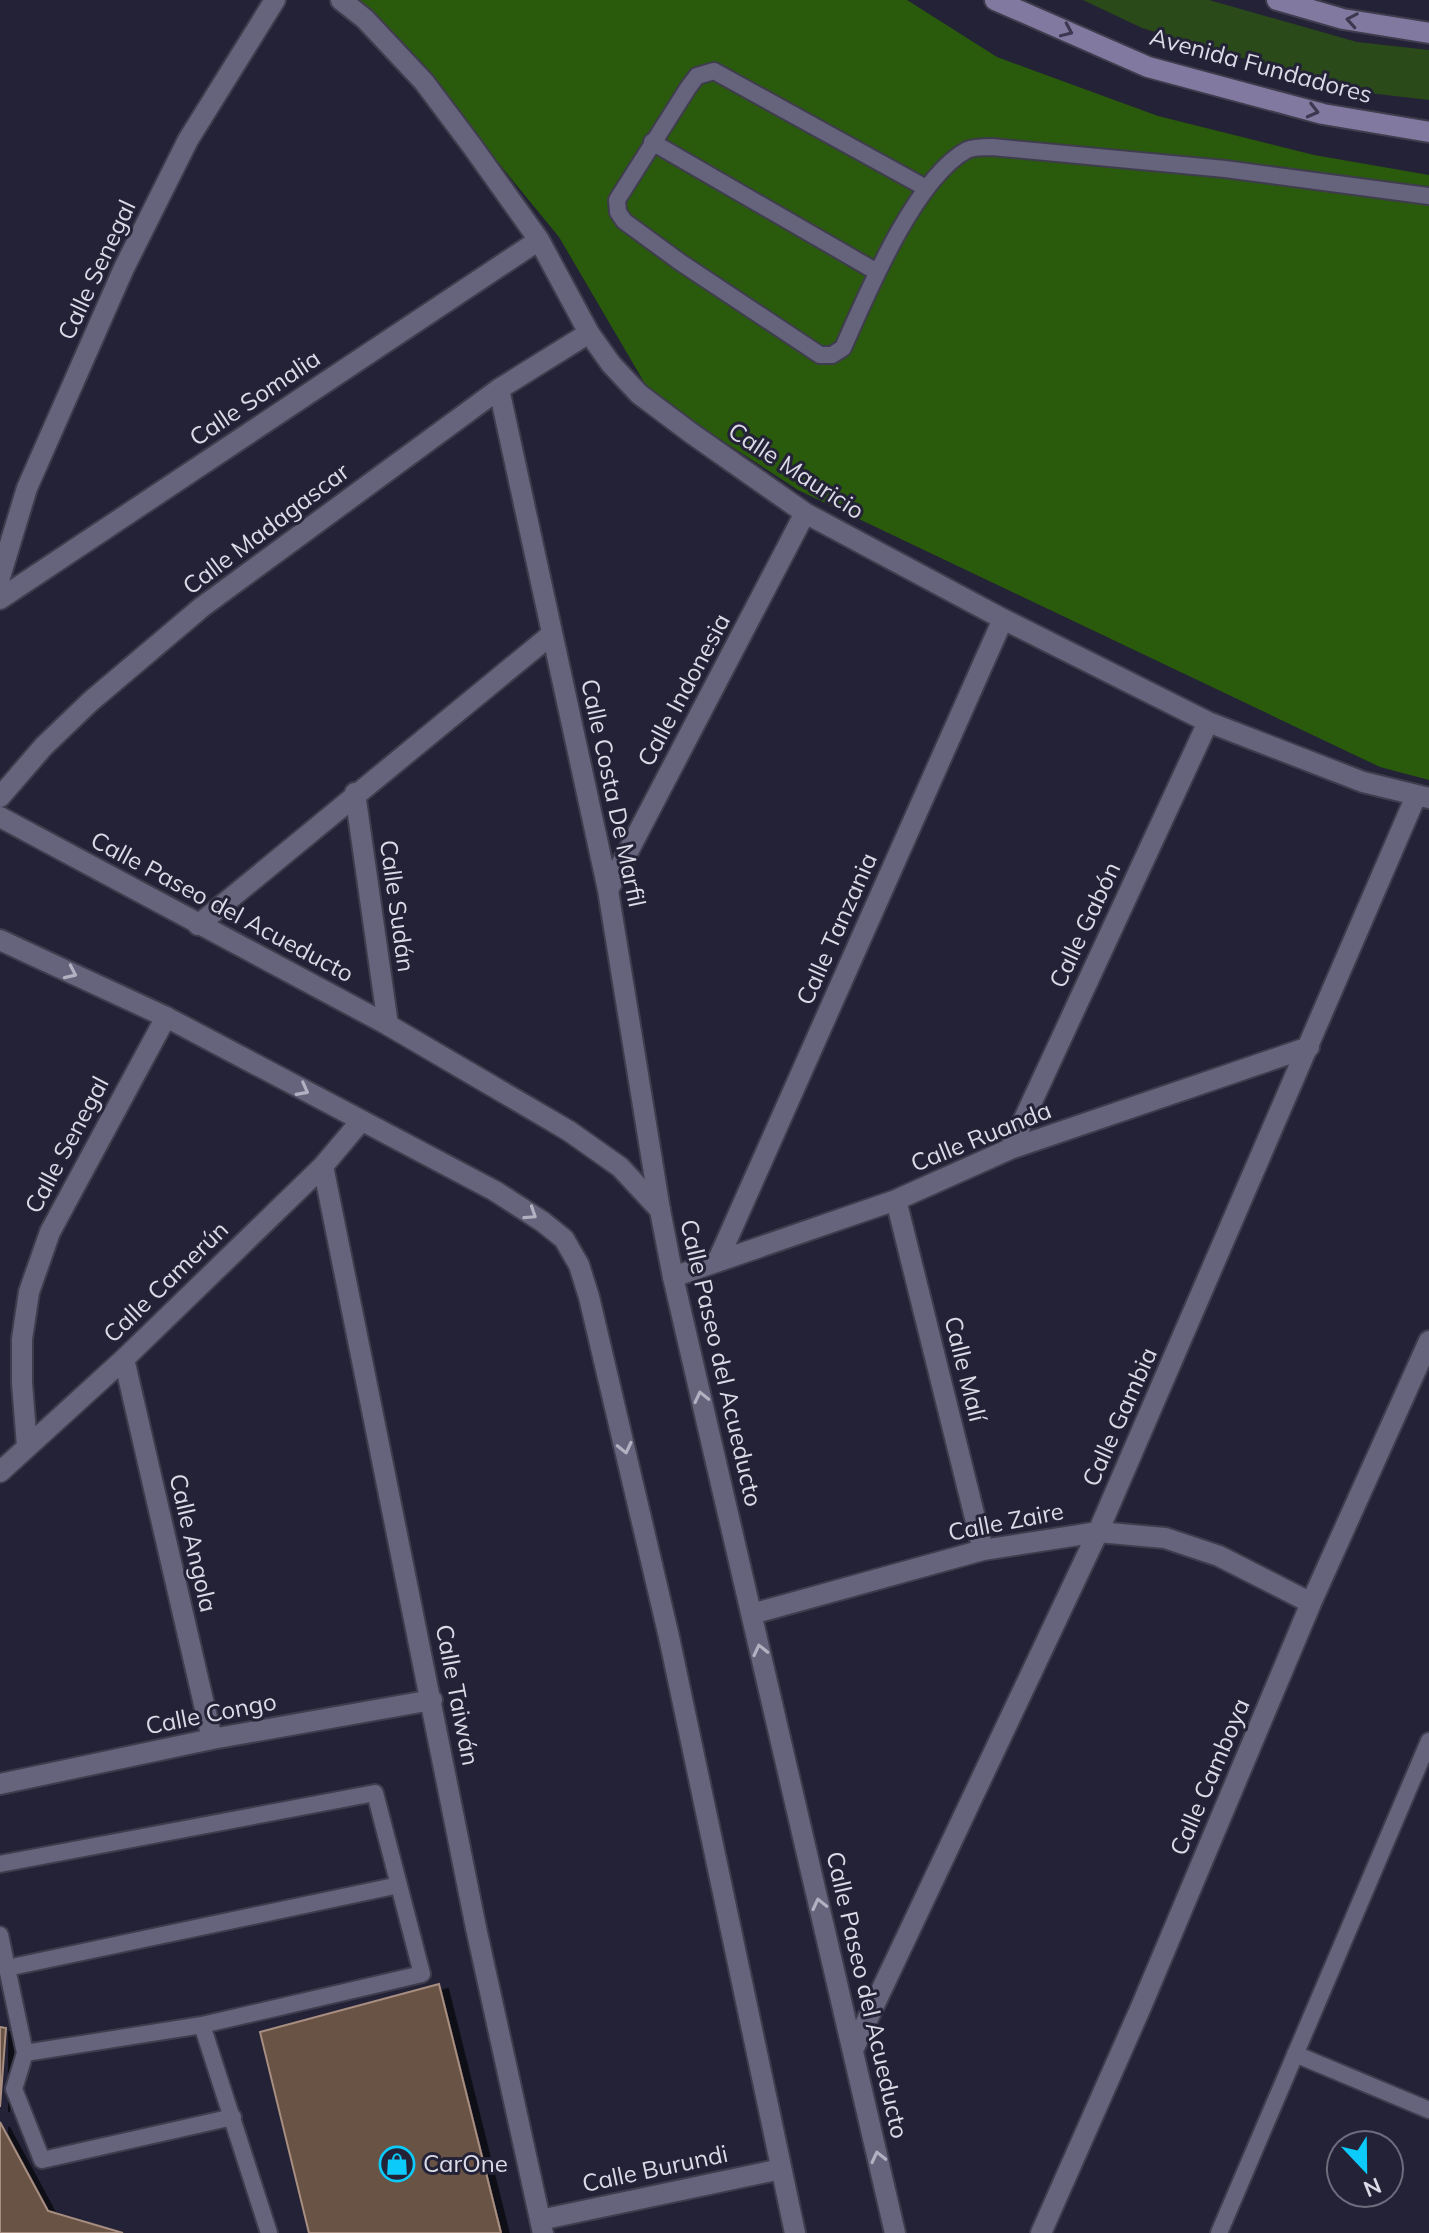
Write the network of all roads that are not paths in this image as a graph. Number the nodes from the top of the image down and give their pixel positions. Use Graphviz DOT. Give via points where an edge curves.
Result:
graph roads {
  1 [pos="275,0"];
  2 [pos="341,0"];
  3 [pos="995,0"];
  4 [pos="1277,0"];
  5 [pos="1429,33"];
  6 [pos="1429,132"];
  7 [pos="652,142"];
  8 [pos="926,188"];
  9 [pos="1429,196"];
  10 [pos="539,240"];
  11 [pos="877,272"];
  12 [pos="589,333"];
  13 [pos="499,389"];
  14 [pos="805,513"];
  15 [pos="0,577"];
  16 [pos="0,599"];
  17 [pos="1003,619"];
  18 [pos="552,634"];
  19 [pos="1208,722"];
  20 [pos="355,793"];
  21 [pos="0,797"];
  22 [pos="1423,797"];
  23 [pos="0,817"];
  24 [pos="608,890"];
  25 [pos="198,925"];
  26 [pos="0,940"];
  27 [pos="166,1017"];
  28 [pos="388,1025"];
  29 [pos="1309,1047"];
  30 [pos="361,1121"];
  31 [pos="1010,1149"];
  32 [pos="323,1166"];
  33 [pos="896,1200"];
  34 [pos="660,1210"];
  35 [pos="718,1260"];
  36 [pos="673,1277"];
  37 [pos="1429,1341"];
  38 [pos="124,1359"];
  39 [pos="27,1446"];
  40 [pos="0,1472"];
  41 [pos="1098,1532"];
  42 [pos="983,1550"];
  43 [pos="1311,1603"];
  44 [pos="752,1614"];
  45 [pos="432,1700"];
  46 [pos="212,1739"];
  47 [pos="1429,1741"];
  48 [pos="0,1784"];
  49 [pos="0,1864"];
  50 [pos="399,1885"];
  51 [pos="0,1935"];
  52 [pos="7,1968"];
  53 [pos="202,2025"];
  54 [pos="853,2050"];
  55 [pos="25,2053"];
  56 [pos="1295,2054"];
  57 [pos="1429,2110"];
  58 [pos="233,2117"];
  59 [pos="781,2169"];
  60 [pos="542,2227"];
  61 [pos="269,2233"];
  62 [pos="795,2233"];
  63 [pos="895,2233"];
  64 [pos="1041,2233"];
  65 [pos="1219,2233"];
  1 -- 15 [label="street, Calle Senegal" via="188,140 124,268 27,488"];
  2 -- 10 [label="street, Calle Mauricio" via="424,82"];
  3 -- 6 [label="main road, Avenida Fundadores, one-way" via="1148,67 1323,114"];
  5 -- 4 [label="main road, one-way" via="1343,19"];
  7 -- 8 [label="lane" via="697,76 714,71"];
  7 -- 11 [label="lane"];
  7 -- 11 [label="lane" via="617,200 624,221 820,355 843,348"];
  8 -- 9 [label="lane" via="948,162 971,148 992,147 1225,169"];
  8 -- 11 [label="lane"];
  10 -- 12 [label="street, Calle Mauricio"];
  10 -- 16 [label="street, Calle Somalia"];
  12 -- 13 [label="street, Calle Madagascar"];
  12 -- 14 [label="street, Calle Mauricio" via="639,394"];
  13 -- 18 [label="street, Calle Costa De Marfil"];
  13 -- 21 [label="street, Calle Madagascar" via="202,607 82,710"];
  14 -- 17 [label="street, Calle Mauricio"];
  14 -- 24 [label="street, Calle Indonesia"];
  17 -- 19 [label="street, Calle Mauricio"];
  17 -- 35 [label="street, Calle Tanzania"];
  18 -- 20 [label="street"];
  18 -- 24 [label="street, Calle Costa De Marfil"];
  19 -- 22 [label="street, Calle Mauricio" via="1363,782"];
  19 -- 31 [label="street, Calle Gabón"];
  20 -- 25 [label="street"];
  20 -- 28 [label="street, Calle Sudán"];
  22 -- 29 [label="street, Calle Gambia"];
  23 -- 25 [label="street, Calle Paseo del Acueducto"];
  24 -- 34 [label="street, Calle Costa De Marfil"];
  25 -- 28 [label="street, Calle Paseo del Acueducto"];
  26 -- 27 [label="street, one-way"];
  27 -- 30 [label="street, one-way"];
  27 -- 39 [label="street, Calle Senegal" via="50,1232 29,1292 22,1339"];
  28 -- 34 [label="street, Calle Paseo del Acueducto" via="569,1131 620,1167"];
  29 -- 31 [label="street, Calle Ruanda"];
  29 -- 41 [label="street, Calle Gambia"];
  30 -- 32 [label="street, Calle Camerún"];
  30 -- 59 [label="street, one-way" via="543,1222 564,1239 579,1265 669,1637"];
  31 -- 33 [label="street, Calle Ruanda"];
  32 -- 38 [label="street, Calle Camerún"];
  32 -- 45 [label="street, Calle Taiwán"];
  33 -- 35 [label="street, Calle Ruanda"];
  33 -- 42 [label="street, Calle Malí"];
  34 -- 36 [label="street, Calle Paseo del Acueducto"];
  35 -- 36 [label="street, Calle Ruanda"];
  44 -- 36 [label="street, Calle Paseo del Acueducto, one-way"];
  37 -- 43 [label="street, Calle Camboya"];
  38 -- 39 [label="street, Calle Camerún"];
  38 -- 46 [label="street, Calle Angola"];
  39 -- 40 [label="street, Calle Camerún"];
  41 -- 42 [label="street, Calle Zaire"];
  41 -- 43 [label="street, Calle Zaire" via="1165,1538 1219,1556"];
  41 -- 54 [label="street, Calle Gambia"];
  42 -- 44 [label="street, Calle Zaire"];
  43 -- 64 [label="street, Calle Camboya"];
  54 -- 44 [label="street, Calle Paseo del Acueducto, one-way"];
  45 -- 46 [label="street, Calle Congo"];
  45 -- 60 [label="street, Calle Taiwán"];
  46 -- 48 [label="street, Calle Congo"];
  47 -- 56 [label="lane"];
  49 -- 50 [label="lane" via="375,1793"];
  50 -- 52 [label="lane"];
  50 -- 53 [label="lane" via="422,1974"];
  51 -- 52 [label="lane"];
  52 -- 55 [label="lane"];
  53 -- 55 [label="lane"];
  53 -- 58 [label="lane"];
  63 -- 54 [label="street, Calle Paseo del Acueducto, one-way"];
  55 -- 58 [label="lane" via="14,2089 42,2160"];
  56 -- 57 [label="lane"];
  56 -- 65 [label="lane"];
  58 -- 61 [label="lane"];
  59 -- 60 [label="street, Calle Burundi"];
  59 -- 62 [label="street"];
}
